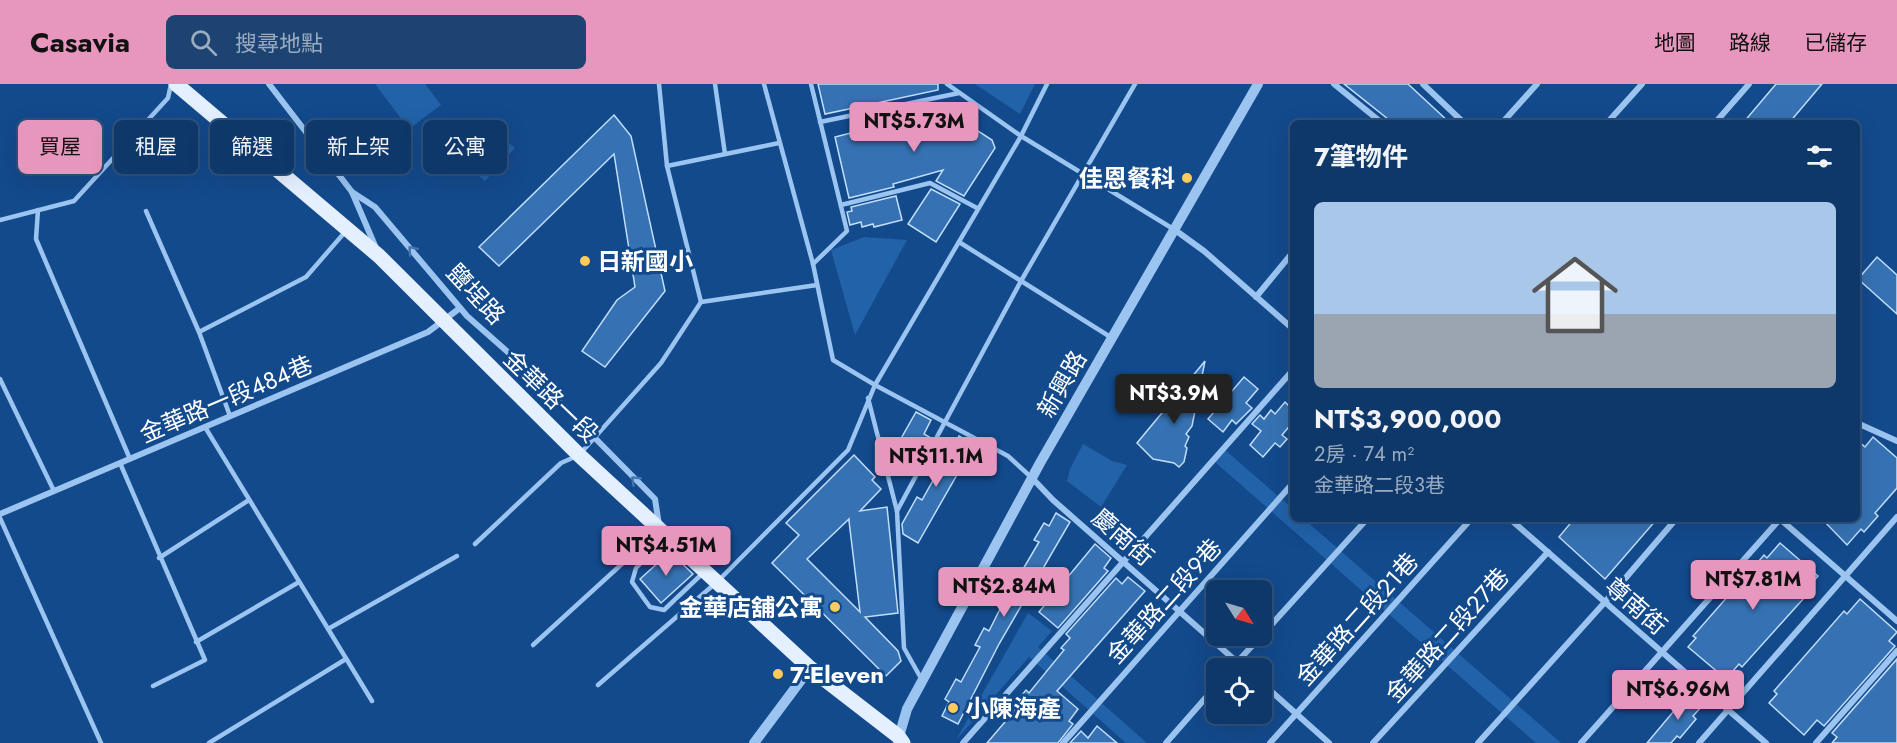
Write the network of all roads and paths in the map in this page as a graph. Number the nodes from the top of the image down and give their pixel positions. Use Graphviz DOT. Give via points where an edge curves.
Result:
graph roads {
  1 [pos="171,84"];
  2 [pos="176,84"];
  3 [pos="268,84"];
  4 [pos="659,84"];
  5 [pos="715,84"];
  6 [pos="764,84"];
  7 [pos="811,84"];
  8 [pos="947,84"];
  9 [pos="1047,84"];
  10 [pos="1135,84"];
  11 [pos="1258,84"];
  12 [pos="1334,84"];
  13 [pos="1423,84"];
  14 [pos="1437,84"];
  15 [pos="1536,84"];
  16 [pos="1642,84"];
  17 [pos="1749,84"];
  18 [pos="1431,91"];
  19 [pos="959,93"];
  20 [pos="1378,120"];
  21 [pos="1461,120"];
  22 [pos="1505,120"];
  23 [pos="1610,120"];
  24 [pos="1718,120"];
  25 [pos="820,122"];
  26 [pos="1021,136"];
  27 [pos="778,143"];
  28 [pos="725,154"];
  29 [pos="667,166"];
  30 [pos="1083,175"];
  31 [pos="352,192"];
  32 [pos="841,205"];
  33 [pos="977,208"];
  34 [pos="38,210"];
  35 [pos="146,211"];
  36 [pos="0,220"];
  37 [pos="348,229"];
  38 [pos="1175,230"];
  39 [pos="959,242"];
  40 [pos="380,256"];
  41 [pos="1290,256"];
  42 [pos="813,264"];
  43 [pos="1021,282"];
  44 [pos="818,285"];
  45 [pos="1256,297"];
  46 [pos="701,303"];
  47 [pos="460,308"];
  48 [pos="444,321"];
  49 [pos="1290,326"];
  50 [pos="199,332"];
  51 [pos="1112,338"];
  52 [pos="1290,373"];
  53 [pos="0,379"];
  54 [pos="875,385"];
  55 [pos="868,398"];
  56 [pos="230,416"];
  57 [pos="944,420"];
  58 [pos="1860,424"];
  59 [pos="205,427"];
  60 [pos="594,439"];
  61 [pos="1897,441"];
  62 [pos="579,455"];
  63 [pos="129,459"];
  64 [pos="120,463"];
  65 [pos="1032,478"];
  66 [pos="1290,486"];
  67 [pos="54,491"];
  68 [pos="249,500"];
  69 [pos="897,511"];
  70 [pos="0,516"];
  71 [pos="1897,517"];
  72 [pos="1364,522"];
  73 [pos="1468,522"];
  74 [pos="1513,522"];
  75 [pos="1673,522"];
  76 [pos="1777,522"];
  77 [pos="1783,522"];
  78 [pos="664,533"];
  79 [pos="475,544"];
  80 [pos="1548,552"];
  81 [pos="457,556"];
  82 [pos="159,558"];
  83 [pos="1122,561"];
  84 [pos="712,576"];
  85 [pos="1845,576"];
  86 [pos="299,582"];
  87 [pos="1605,603"];
  88 [pos="1179,610"];
  89 [pos="1897,621"];
  90 [pos="1272,624"];
  91 [pos="328,629"];
  92 [pos="196,642"];
  93 [pos="533,645"];
  94 [pos="1252,646"];
  95 [pos="1897,651"];
  96 [pos="1662,652"];
  97 [pos="1233,658"];
  98 [pos="1241,658"];
  99 [pos="346,659"];
  100 [pos="810,668"];
  101 [pos="922,680"];
  102 [pos="598,685"];
  103 [pos="153,686"];
  104 [pos="1272,692"];
  105 [pos="1206,698"];
  106 [pos="372,701"];
  107 [pos="1728,710"];
  108 [pos="1296,714"];
  109 [pos="900,741"];
  110 [pos="101,743"];
  111 [pos="209,743"];
  112 [pos="754,743"];
  113 [pos="963,743"];
  114 [pos="1063,743"];
  115 [pos="1167,743"];
  116 [pos="1270,743"];
  117 [pos="1329,743"];
  118 [pos="1373,743"];
  119 [pos="1478,743"];
  120 [pos="1581,743"];
  121 [pos="1699,743"];
  122 [pos="1766,743"];
  123 [pos="1816,743"];
  1 -- 34 [label="lane" via="168,98 74,201"];
  2 -- 37 [label="main road, 金華路一段"];
  3 -- 31 [label="street, 鹽埕路"];
  4 -- 29 [label="lane"];
  5 -- 28 [label="lane"];
  6 -- 27 [label="lane"];
  7 -- 25 [label="lane"];
  8 -- 19 [label="lane"];
  9 -- 26 [label="lane"];
  10 -- 30 [label="lane"];
  11 -- 38 [label="street, 新興路"];
  12 -- 20 [label="street"];
  13 -- 18 [label="street"];
  14 -- 18 [label="street"];
  15 -- 22 [label="street"];
  16 -- 23 [label="street"];
  17 -- 24 [label="street"];
  18 -- 21 [label="street"];
  19 -- 25 [label="lane"];
  19 -- 26 [label="lane"];
  25 -- 32 [label="lane"];
  26 -- 30 [label="lane"];
  26 -- 33 [label="lane"];
  27 -- 28 [label="lane"];
  27 -- 42 [label="lane"];
  28 -- 29 [label="lane"];
  29 -- 46 [label="lane"];
  30 -- 38 [label="lane"];
  30 -- 43 [label="lane"];
  31 -- 40 [label="street, 鹽埕路"];
  47 -- 31 [label="street, 鹽埕路, one-way" via="375,207"];
  32 -- 33 [label="lane" via="930,183"];
  32 -- 42 [label="lane" via="847,231"];
  33 -- 39 [label="lane"];
  34 -- 36 [label="lane"];
  34 -- 63 [label="lane" via="36,239"];
  35 -- 50 [label="lane"];
  37 -- 40 [label="main road, 金華路一段"];
  37 -- 50 [label="lane" via="306,277"];
  38 -- 45 [label="street"];
  38 -- 51 [label="street, 新興路"];
  39 -- 43 [label="lane"];
  39 -- 54 [label="lane"];
  40 -- 48 [label="main road, 金華路一段"];
  41 -- 45 [label="street"];
  42 -- 44 [label="lane"];
  43 -- 51 [label="lane"];
  43 -- 57 [label="lane"];
  44 -- 46 [label="lane"];
  44 -- 54 [label="lane" via="833,360"];
  45 -- 49 [label="street"];
  46 -- 60 [label="lane" via="661,363"];
  47 -- 48 [label="street, 金華路一段484巷"];
  47 -- 60 [label="street, 鹽埕路" via="526,368"];
  48 -- 56 [label="street, 金華路一段484巷" via="428,332"];
  48 -- 62 [label="main road, 金華路一段"];
  50 -- 56 [label="lane"];
  51 -- 65 [label="street, 新興路"];
  52 -- 83 [label="street"];
  53 -- 67 [label="lane"];
  54 -- 55 [label="lane"];
  54 -- 57 [label="lane"];
  55 -- 69 [label="lane"];
  55 -- 84 [label="lane" via="848,450"];
  56 -- 59 [label="street, 金華路一段484巷"];
  57 -- 65 [label="lane" via="1008,456"];
  57 -- 69 [label="lane"];
  58 -- 61 [label="street"];
  59 -- 63 [label="street, 金華路一段484巷"];
  59 -- 68 [label="lane"];
  60 -- 62 [label="lane"];
  78 -- 60 [label="street, 鹽埕路, one-way" via="655,499"];
  62 -- 78 [label="main road, 金華路一段"];
  62 -- 79 [label="lane" via="561,463"];
  63 -- 64 [label="street, 金華路一段484巷"];
  64 -- 67 [label="street, 金華路一段484巷"];
  64 -- 82 [label="lane"];
  65 -- 83 [label="street, 慶南街"];
  65 -- 101 [label="street, 新興路"];
  66 -- 88 [label="street, 金華路二段9巷"];
  67 -- 70 [label="street, 金華路一段484巷"];
  68 -- 82 [label="lane"];
  68 -- 86 [label="lane"];
  69 -- 101 [label="lane" via="904,648"];
  70 -- 110 [label="lane"];
  71 -- 85 [label="street"];
  72 -- 90 [label="street"];
  73 -- 108 [label="street, 金華路二段21巷"];
  74 -- 80 [label="street, 尊南街"];
  75 -- 87 [label="street"];
  76 -- 96 [label="street"];
  77 -- 85 [label="street"];
  78 -- 84 [label="main road, 金華路一段"];
  78 -- 84 [label="lane" via="636,568 632,582 650,607 664,610"];
  78 -- 93 [label="lane"];
  80 -- 87 [label="street, 尊南街"];
  80 -- 118 [label="street, 金華路二段27巷"];
  81 -- 91 [label="lane"];
  82 -- 92 [label="lane"];
  83 -- 88 [label="street, 慶南街"];
  83 -- 113 [label="street"];
  84 -- 100 [label="main road, 金華路一段"];
  84 -- 102 [label="lane"];
  85 -- 89 [label="street"];
  85 -- 107 [label="street"];
  86 -- 91 [label="lane"];
  86 -- 92 [label="lane"];
  87 -- 96 [label="street, 尊南街"];
  87 -- 119 [label="street"];
  88 -- 97 [label="street, 慶南街"];
  88 -- 114 [label="street, 金華路二段9巷"];
  91 -- 99 [label="lane"];
  92 -- 103 [label="lane" via="205,660"];
  94 -- 98 [label="street"];
  95 -- 123 [label="street"];
  96 -- 107 [label="street, 尊南街"];
  96 -- 120 [label="street"];
  99 -- 106 [label="lane"];
  99 -- 111 [label="lane"];
  100 -- 109 [label="main road, 金華路一段"];
  100 -- 112 [label="street"];
  101 -- 109 [label="street, 新興路" via="907,710"];
  104 -- 108 [label="street"];
  105 -- 115 [label="street"];
  107 -- 121 [label="street"];
  107 -- 122 [label="street, 尊南街"];
  108 -- 116 [label="street, 金華路二段21巷"];
  108 -- 117 [label="street"];
}
